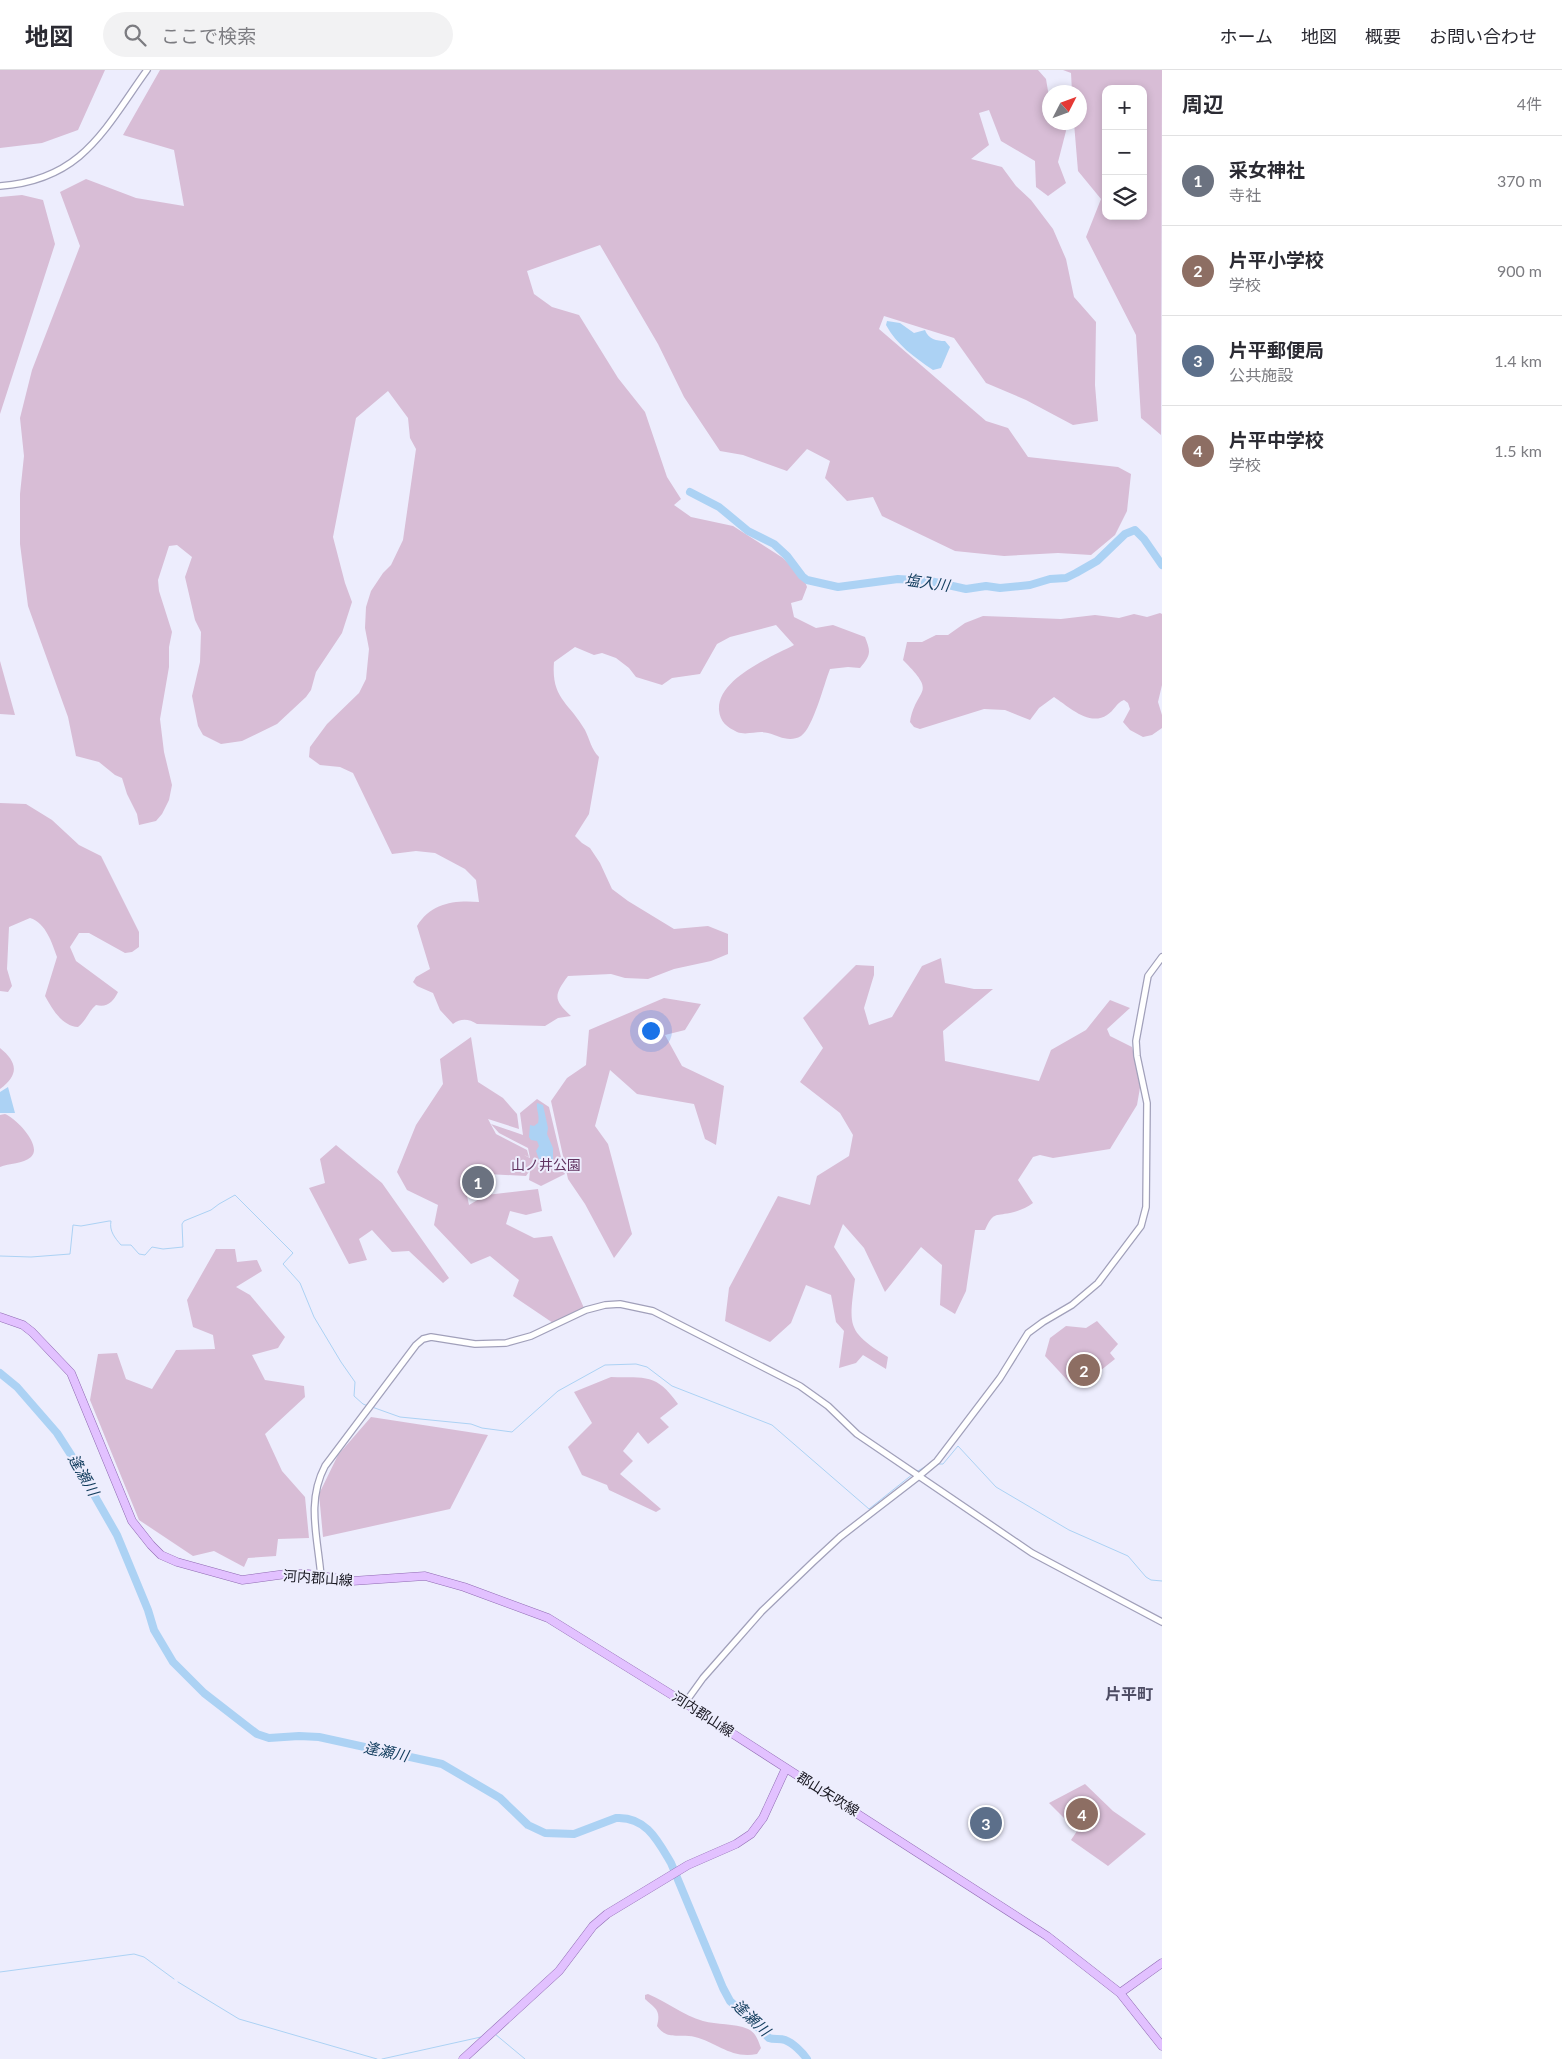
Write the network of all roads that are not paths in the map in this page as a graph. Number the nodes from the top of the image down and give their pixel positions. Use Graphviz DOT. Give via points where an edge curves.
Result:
graph roads {
  1 [pos="147,70"];
  2 [pos="0,186"];
  3 [pos="1162,957"];
  4 [pos="0,1317"];
  5 [pos="919,1476"];
  6 [pos="321,1577"];
  7 [pos="1162,1622"];
  8 [pos="685,1703"];
  9 [pos="786,1768"];
  10 [pos="1162,1963"];
  11 [pos="1120,1993"];
  12 [pos="1162,2046"];
  13 [pos="463,2059"];
  1 -- 2 [label="street" via="95,142 74,160 60,170 33,181"];
  3 -- 5 [label="street" via="1148,976 1136,1041 1147,1103 1146,1207 1141,1226 1098,1283 1072,1305 1028,1333 1014,1359 967,1423"];
  4 -- 6 [label="main road, 河内郡山線" via="23,1325 32,1332 71,1373 132,1521 161,1555 242,1580 286,1574"];
  5 -- 6 [label="street" via="857,1434 816,1396 783,1376 653,1311 620,1304 605,1305 586,1310 531,1336 506,1342 475,1344 431,1337 416,1345 325,1466 318,1481 315,1528"];
  5 -- 7 [label="street" via="1032,1553"];
  5 -- 8 [label="street" via="840,1537 762,1611"];
  6 -- 8 [label="main road, 河内郡山線" via="352,1581 425,1576 464,1587 556,1622"];
  8 -- 9 [label="main road, 河内郡山線"];
  9 -- 11 [label="main road, 郡山矢吹線" via="1009,1911"];
  9 -- 13 [label="main road, 郡山矢吹線" via="755,1830 736,1844 688,1865 601,1919 559,1970"];
  10 -- 11 [label="main road"];
  11 -- 12 [label="main road"];
}
